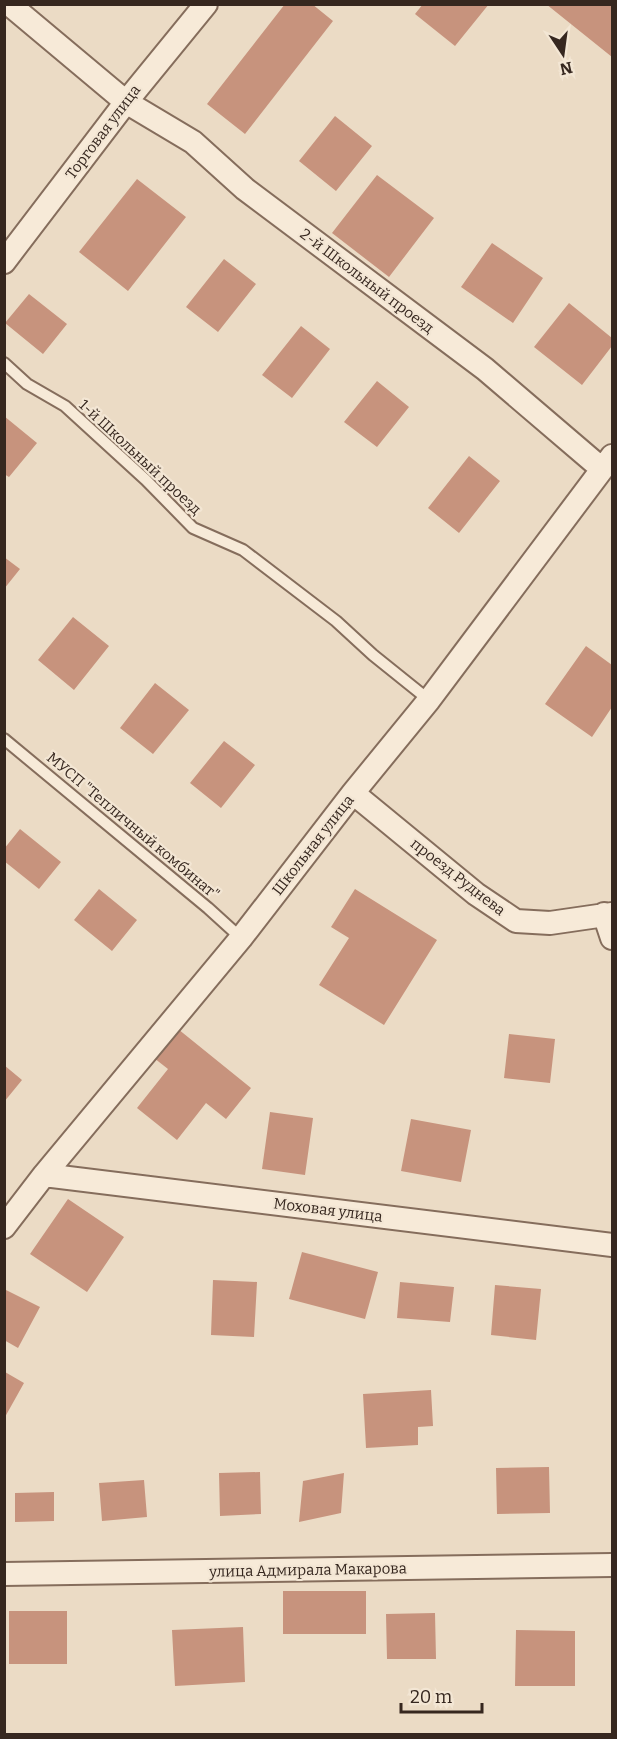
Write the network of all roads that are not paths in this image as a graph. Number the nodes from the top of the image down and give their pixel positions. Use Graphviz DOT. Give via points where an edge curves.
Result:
graph roads {
  1 [pos="9,4"];
  2 [pos="206,4"];
  3 [pos="126,102"];
  4 [pos="4,262"];
  5 [pos="4,363"];
  6 [pos="607,462"];
  7 [pos="429,700"];
  8 [pos="4,739"];
  9 [pos="353,793"];
  10 [pos="608,914"];
  11 [pos="241,938"];
  12 [pos="612,938"];
  13 [pos="44,1175"];
  14 [pos="9,1213"];
  15 [pos="612,1245"];
  16 [pos="612,1566"];
  17 [pos="4,1574"];
  1 -- 3 [label="street, 2-й Школьный проезд"];
  2 -- 3 [label="street, Торговая улица"];
  3 -- 4 [label="street, Торговая улица"];
  3 -- 6 [label="street, 2-й Школьный проезд" via="194,142 245,189"];
  5 -- 7 [label="lane, 1-й Школьный проезд" via="27,384 65,406 193,528 243,550 336,621"];
  6 -- 7 [label="street, Школьная улица"];
  7 -- 9 [label="street, Школьная улица"];
  8 -- 11 [label="lane, МУСП \"Тепличный комбинат\""];
  9 -- 10 [label="street, проезд Руднева" via="476,894 516,921 550,923"];
  9 -- 11 [label="street, Школьная улица"];
  10 -- 12 [label="street"];
  11 -- 13 [label="street, Школьная улица"];
  13 -- 14 [label="street, Школьная улица"];
  13 -- 15 [label="street, Моховая улица"];
  16 -- 17 [label="street, улица Адмирала Макарова"];
}
